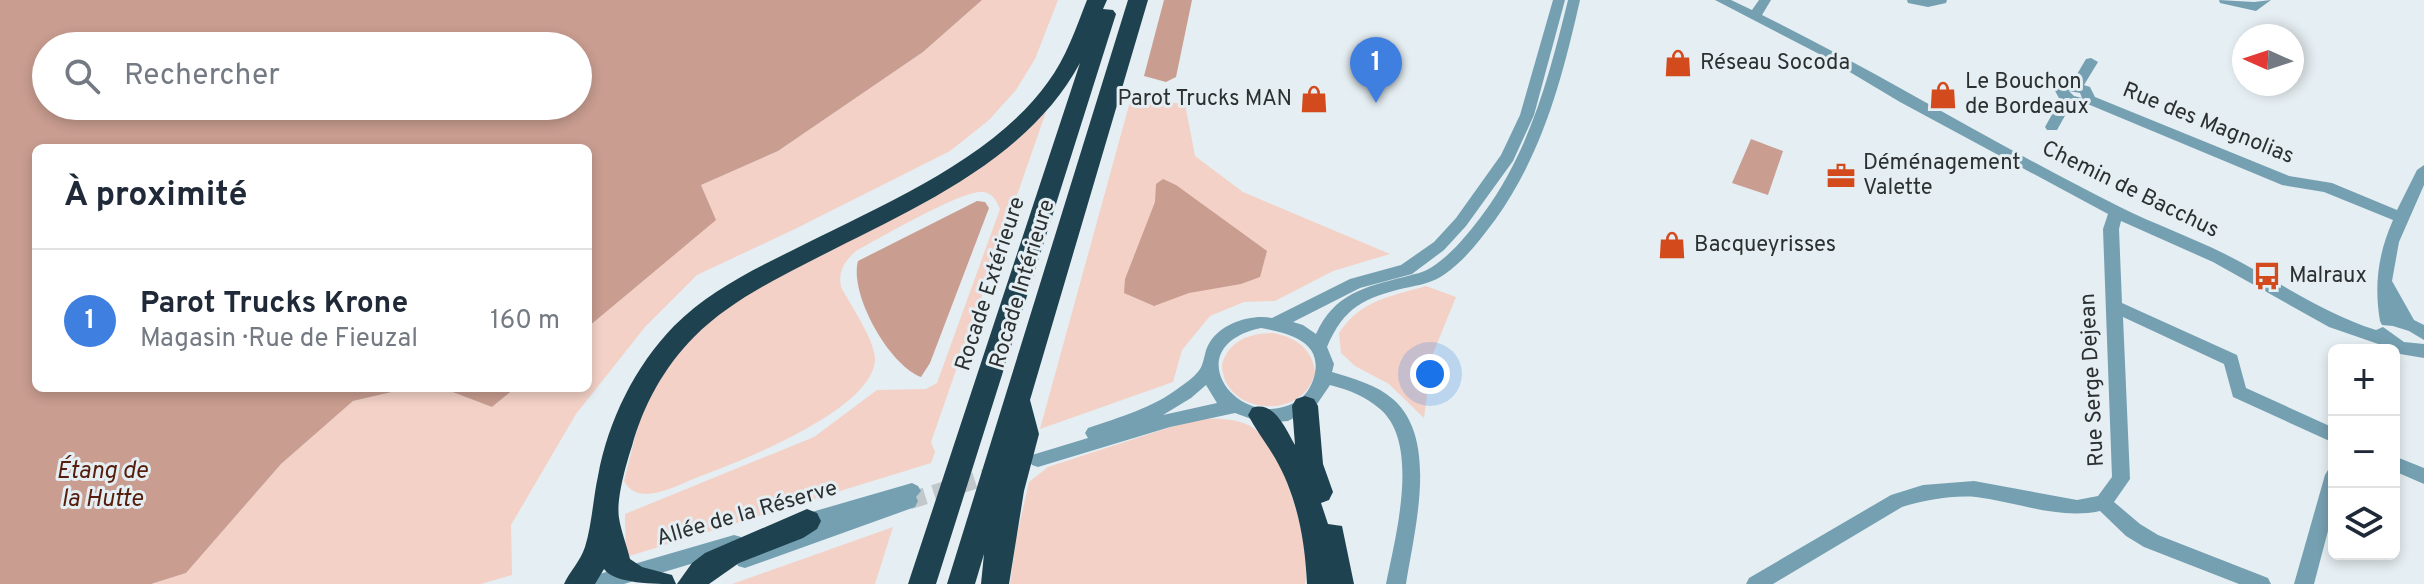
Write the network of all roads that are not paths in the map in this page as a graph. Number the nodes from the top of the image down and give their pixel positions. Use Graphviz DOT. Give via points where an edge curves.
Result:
graph roads {
  1 [pos="1097,0"];
  2 [pos="1110,0"];
  3 [pos="1138,0"];
  4 [pos="1559,0"];
  5 [pos="1574,0"];
  6 [pos="1721,0"];
  7 [pos="1765,0"];
  8 [pos="1913,0"];
  9 [pos="1941,0"];
  10 [pos="2225,0"];
  11 [pos="2265,0"];
  12 [pos="1755,16"];
  13 [pos="2091,62"];
  14 [pos="2077,86"];
  15 [pos="2068,99"];
  16 [pos="2090,100"];
  17 [pos="2052,127"];
  18 [pos="2424,170"];
  19 [pos="2116,212"];
  20 [pos="2399,217"];
  21 [pos="2385,282"];
  22 [pos="2113,306"];
  23 [pos="2309,307"];
  24 [pos="2386,322"];
  25 [pos="1276,323"];
  26 [pos="2419,330"];
  27 [pos="2390,341"];
  28 [pos="1319,347"];
  29 [pos="2406,350"];
  30 [pos="2424,351"];
  31 [pos="2424,364"];
  32 [pos="1209,370"];
  33 [pos="1326,377"];
  34 [pos="1017,400"];
  35 [pos="1234,406"];
  36 [pos="1305,406"];
  37 [pos="1261,415"];
  38 [pos="2328,433"];
  39 [pos="2400,466"];
  40 [pos="2424,476"];
  41 [pos="2330,488"];
  42 [pos="2103,503"];
  43 [pos="607,512"];
  44 [pos="807,521"];
  45 [pos="629,574"];
  46 [pos="694,580"];
  47 [pos="578,584"];
  48 [pos="596,584"];
  49 [pos="665,584"];
  50 [pos="922,584"];
  51 [pos="961,584"];
  52 [pos="995,584"];
  53 [pos="1321,584"];
  54 [pos="1340,584"];
  55 [pos="1396,584"];
  56 [pos="1756,584"];
  57 [pos="2261,584"];
  58 [pos="2304,584"];
  1 -- 43 [label="highway" via="1066,70 1019,128 975,160 734,290 682,333 643,389 624,429"];
  2 -- 50 [label="highway, Rocade Extérieure"];
  3 -- 34 [label="highway, Rocade Intérieure"];
  4 -- 25 [label="street" via="1527,115 1508,157 1461,222 1406,270 1356,283"];
  5 -- 28 [label="street" via="1543,121 1504,199 1469,242 1434,273 1363,294 1340,309 1329,320"];
  6 -- 12 [label="street, Chemin de Bacchus"];
  7 -- 12 [label="street"];
  8 -- 9 [label="street"];
  10 -- 11 [label="street" via="2256,7"];
  12 -- 19 [label="street, Chemin de Bacchus"];
  13 -- 14 [label="street"];
  14 -- 15 [label="street" via="2061,89"];
  14 -- 16 [label="street"];
  15 -- 16 [label="street"];
  15 -- 17 [label="street"];
  16 -- 20 [label="street, Rue des Magnolias" via="2287,181 2327,187"];
  18 -- 20 [label="street"];
  19 -- 22 [label="street, Rue Serge Dejean" via="2111,228"];
  19 -- 23 [label="street, Chemin de Bacchus" via="2219,258"];
  20 -- 21 [label="street" via="2388,249"];
  21 -- 24 [label="street"];
  21 -- 26 [label="street" via="2394,303"];
  22 -- 38 [label="street" via="2231,360 2239,392"];
  22 -- 42 [label="street, Rue Serge Dejean" via="2121,479"];
  23 -- 24 [label="street, Chemin de Bacchus" via="2338,318"];
  23 -- 27 [label="street, Chemin de Bacchus" via="2343,326"];
  24 -- 26 [label="street, Chemin de Bacchus"];
  24 -- 27 [label="street" via="2382,331"];
  25 -- 28 [label="street" via="1301,331"];
  25 -- 32 [label="street" via="1234,330 1215,348"];
  27 -- 29 [label="street, Chemin de Bacchus"];
  28 -- 33 [label="street"];
  29 -- 30 [label="street"];
  29 -- 31 [label="street, Chemin de Bacchus"];
  32 -- 35 [label="street" via="1217,391"];
  32 -- 35 [label="street" via="1185,396 1166,407 1038,456"];
  33 -- 36 [label="street"];
  33 -- 55 [label="street" via="1384,401 1408,432 1412,459"];
  34 -- 51 [label="highway, Rocade Intérieure"];
  34 -- 52 [label="highway" via="1026,434"];
  35 -- 37 [label="street"];
  36 -- 37 [label="street"];
  36 -- 54 [label="highway" via="1310,464 1336,551"];
  37 -- 53 [label="highway" via="1295,471 1314,528"];
  39 -- 40 [label="street"];
  41 -- 58 [label="street"];
  42 -- 56 [label="street" via="2077,508 1974,489 1923,493 1897,501"];
  42 -- 57 [label="street" via="2151,541"];
  43 -- 45 [label="highway" via="613,558"];
  43 -- 47 [label="highway" via="594,564"];
  44 -- 45 [label="street, Allée de la Réserve"];
  44 -- 46 [label="highway" via="791,533 723,557"];
  44 -- 46 [label="street, Allée de la Réserve" via="910,496"];
  45 -- 48 [label="street, Allée de la Réserve"];
  45 -- 49 [label="highway"];
  46 -- 49 [label="street, Allée de la Réserve"];
}
